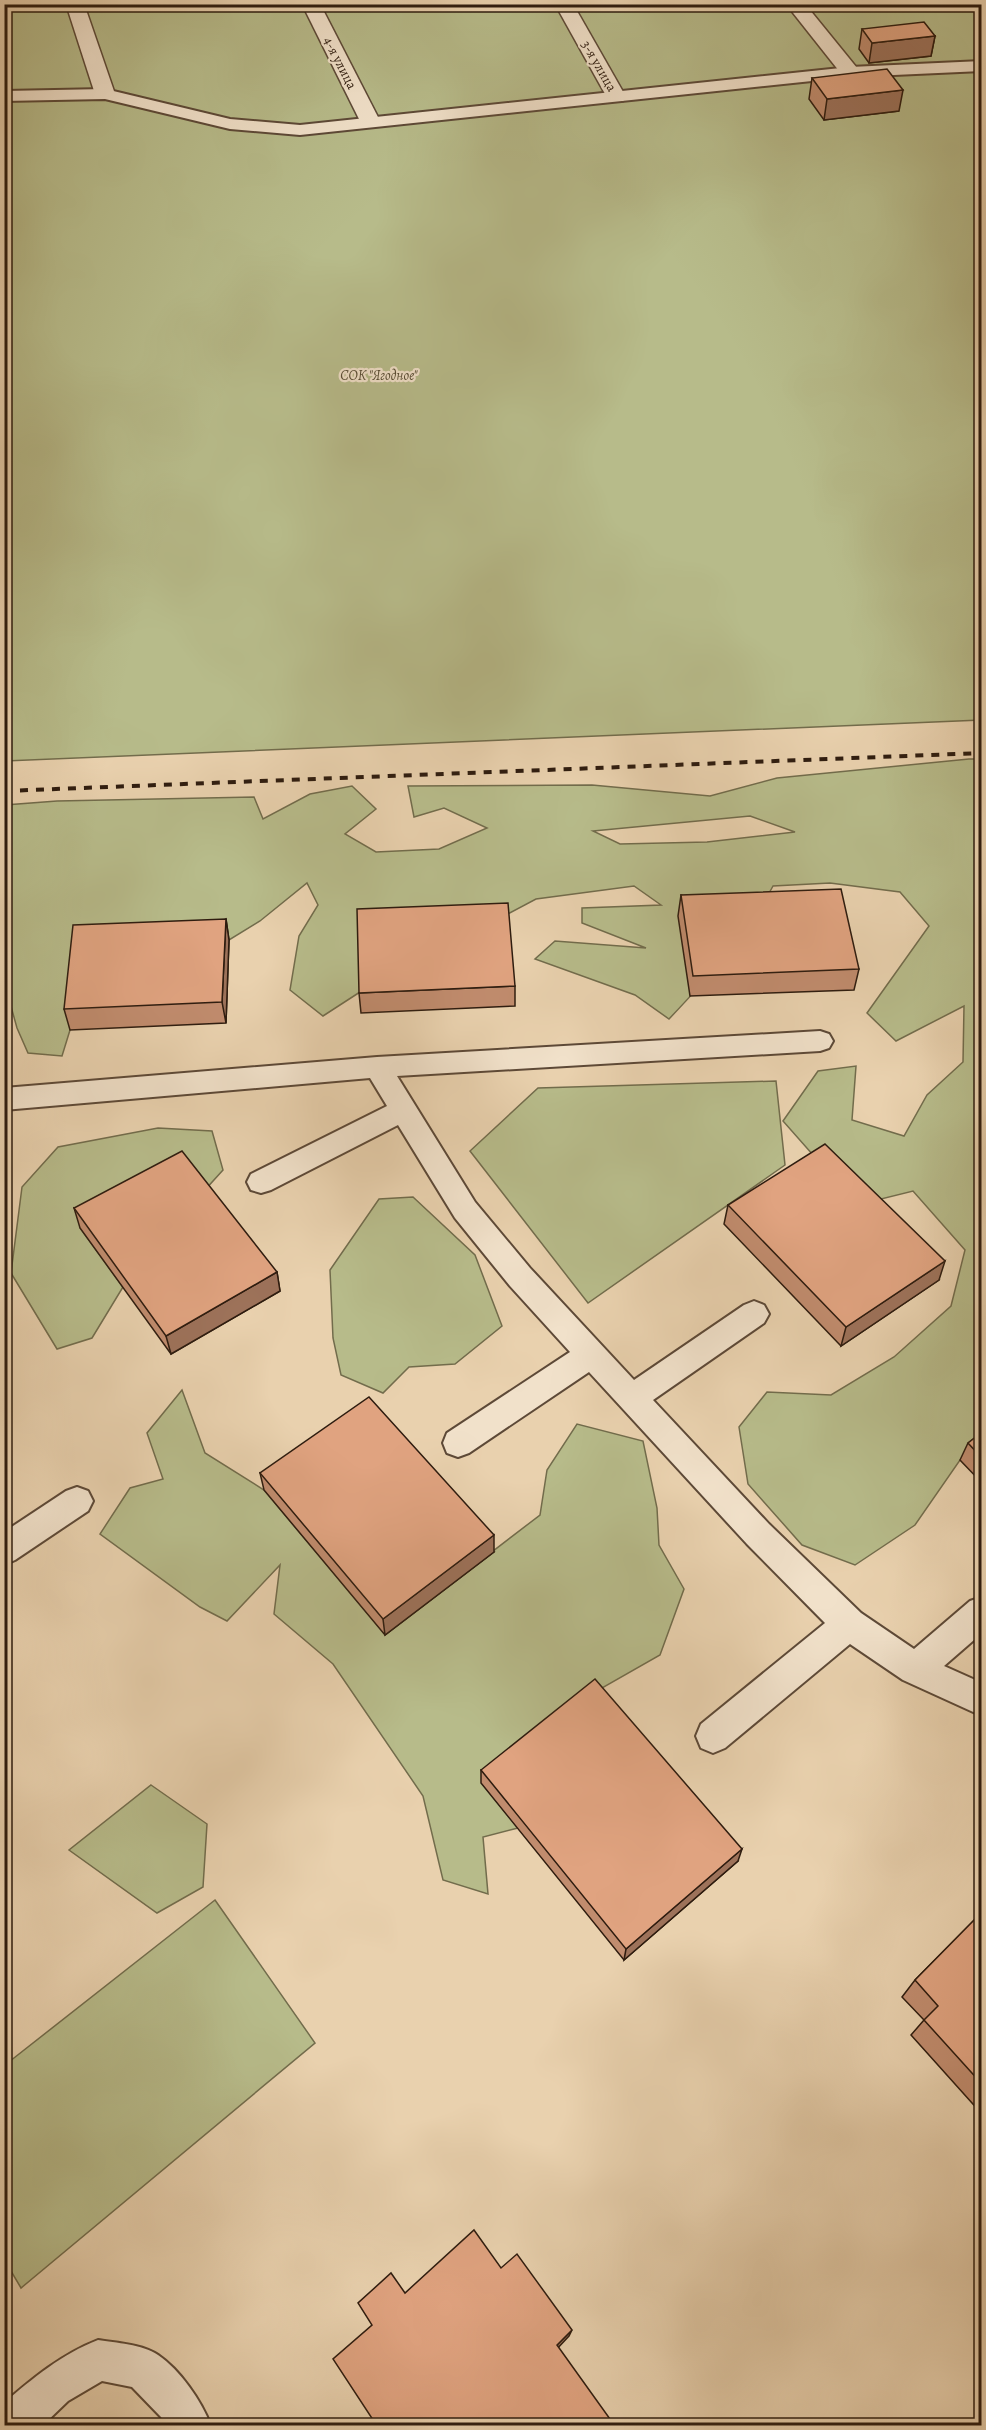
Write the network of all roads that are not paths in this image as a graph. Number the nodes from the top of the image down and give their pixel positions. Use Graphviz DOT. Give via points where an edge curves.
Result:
graph roads {
  1 [pos="75,4"];
  2 [pos="311,4"];
  3 [pos="564,4"];
  4 [pos="795,4"];
  5 [pos="981,66"];
  6 [pos="850,72"];
  7 [pos="105,94"];
  8 [pos="4,96"];
  9 [pos="616,97"];
  10 [pos="370,122"];
  11 [pos="820,1041"];
  12 [pos="377,1067"];
  13 [pos="4,1099"];
  14 [pos="404,1110"];
  15 [pos="261,1182"];
  16 [pos="754,1314"];
  17 [pos="591,1354"];
  18 [pos="632,1398"];
  19 [pos="458,1443"];
  20 [pos="77,1501"];
  21 [pos="4,1550"];
  22 [pos="981,1612"];
  23 [pos="849,1623"];
  24 [pos="915,1669"];
  25 [pos="981,1700"];
  26 [pos="713,1736"];
  27 [pos="10,2426"];
  28 [pos="191,2426"];
  1 -- 7 [label="street"];
  2 -- 10 [label="street, 4-я улица"];
  3 -- 9 [label="street, 3-я улица"];
  4 -- 6 [label="street"];
  5 -- 6 [label="lane"];
  6 -- 9 [label="lane"];
  7 -- 8 [label="lane"];
  7 -- 10 [label="lane" via="230,124 300,130"];
  9 -- 10 [label="lane"];
  11 -- 12 [label="lane"];
  12 -- 13 [label="lane"];
  12 -- 14 [label="lane"];
  14 -- 15 [label="lane"];
  14 -- 17 [label="lane" via="465,1210"];
  16 -- 18 [label="lane"];
  17 -- 18 [label="lane"];
  17 -- 19 [label="lane"];
  18 -- 23 [label="lane" via="758,1534"];
  20 -- 21 [label="lane"];
  22 -- 24 [label="lane"];
  23 -- 24 [label="lane"];
  23 -- 26 [label="lane"];
  24 -- 25 [label="lane"];
  27 -- 28 [label="lane" via="54,2386 98,2360 143,2369 176,2402"];
}
